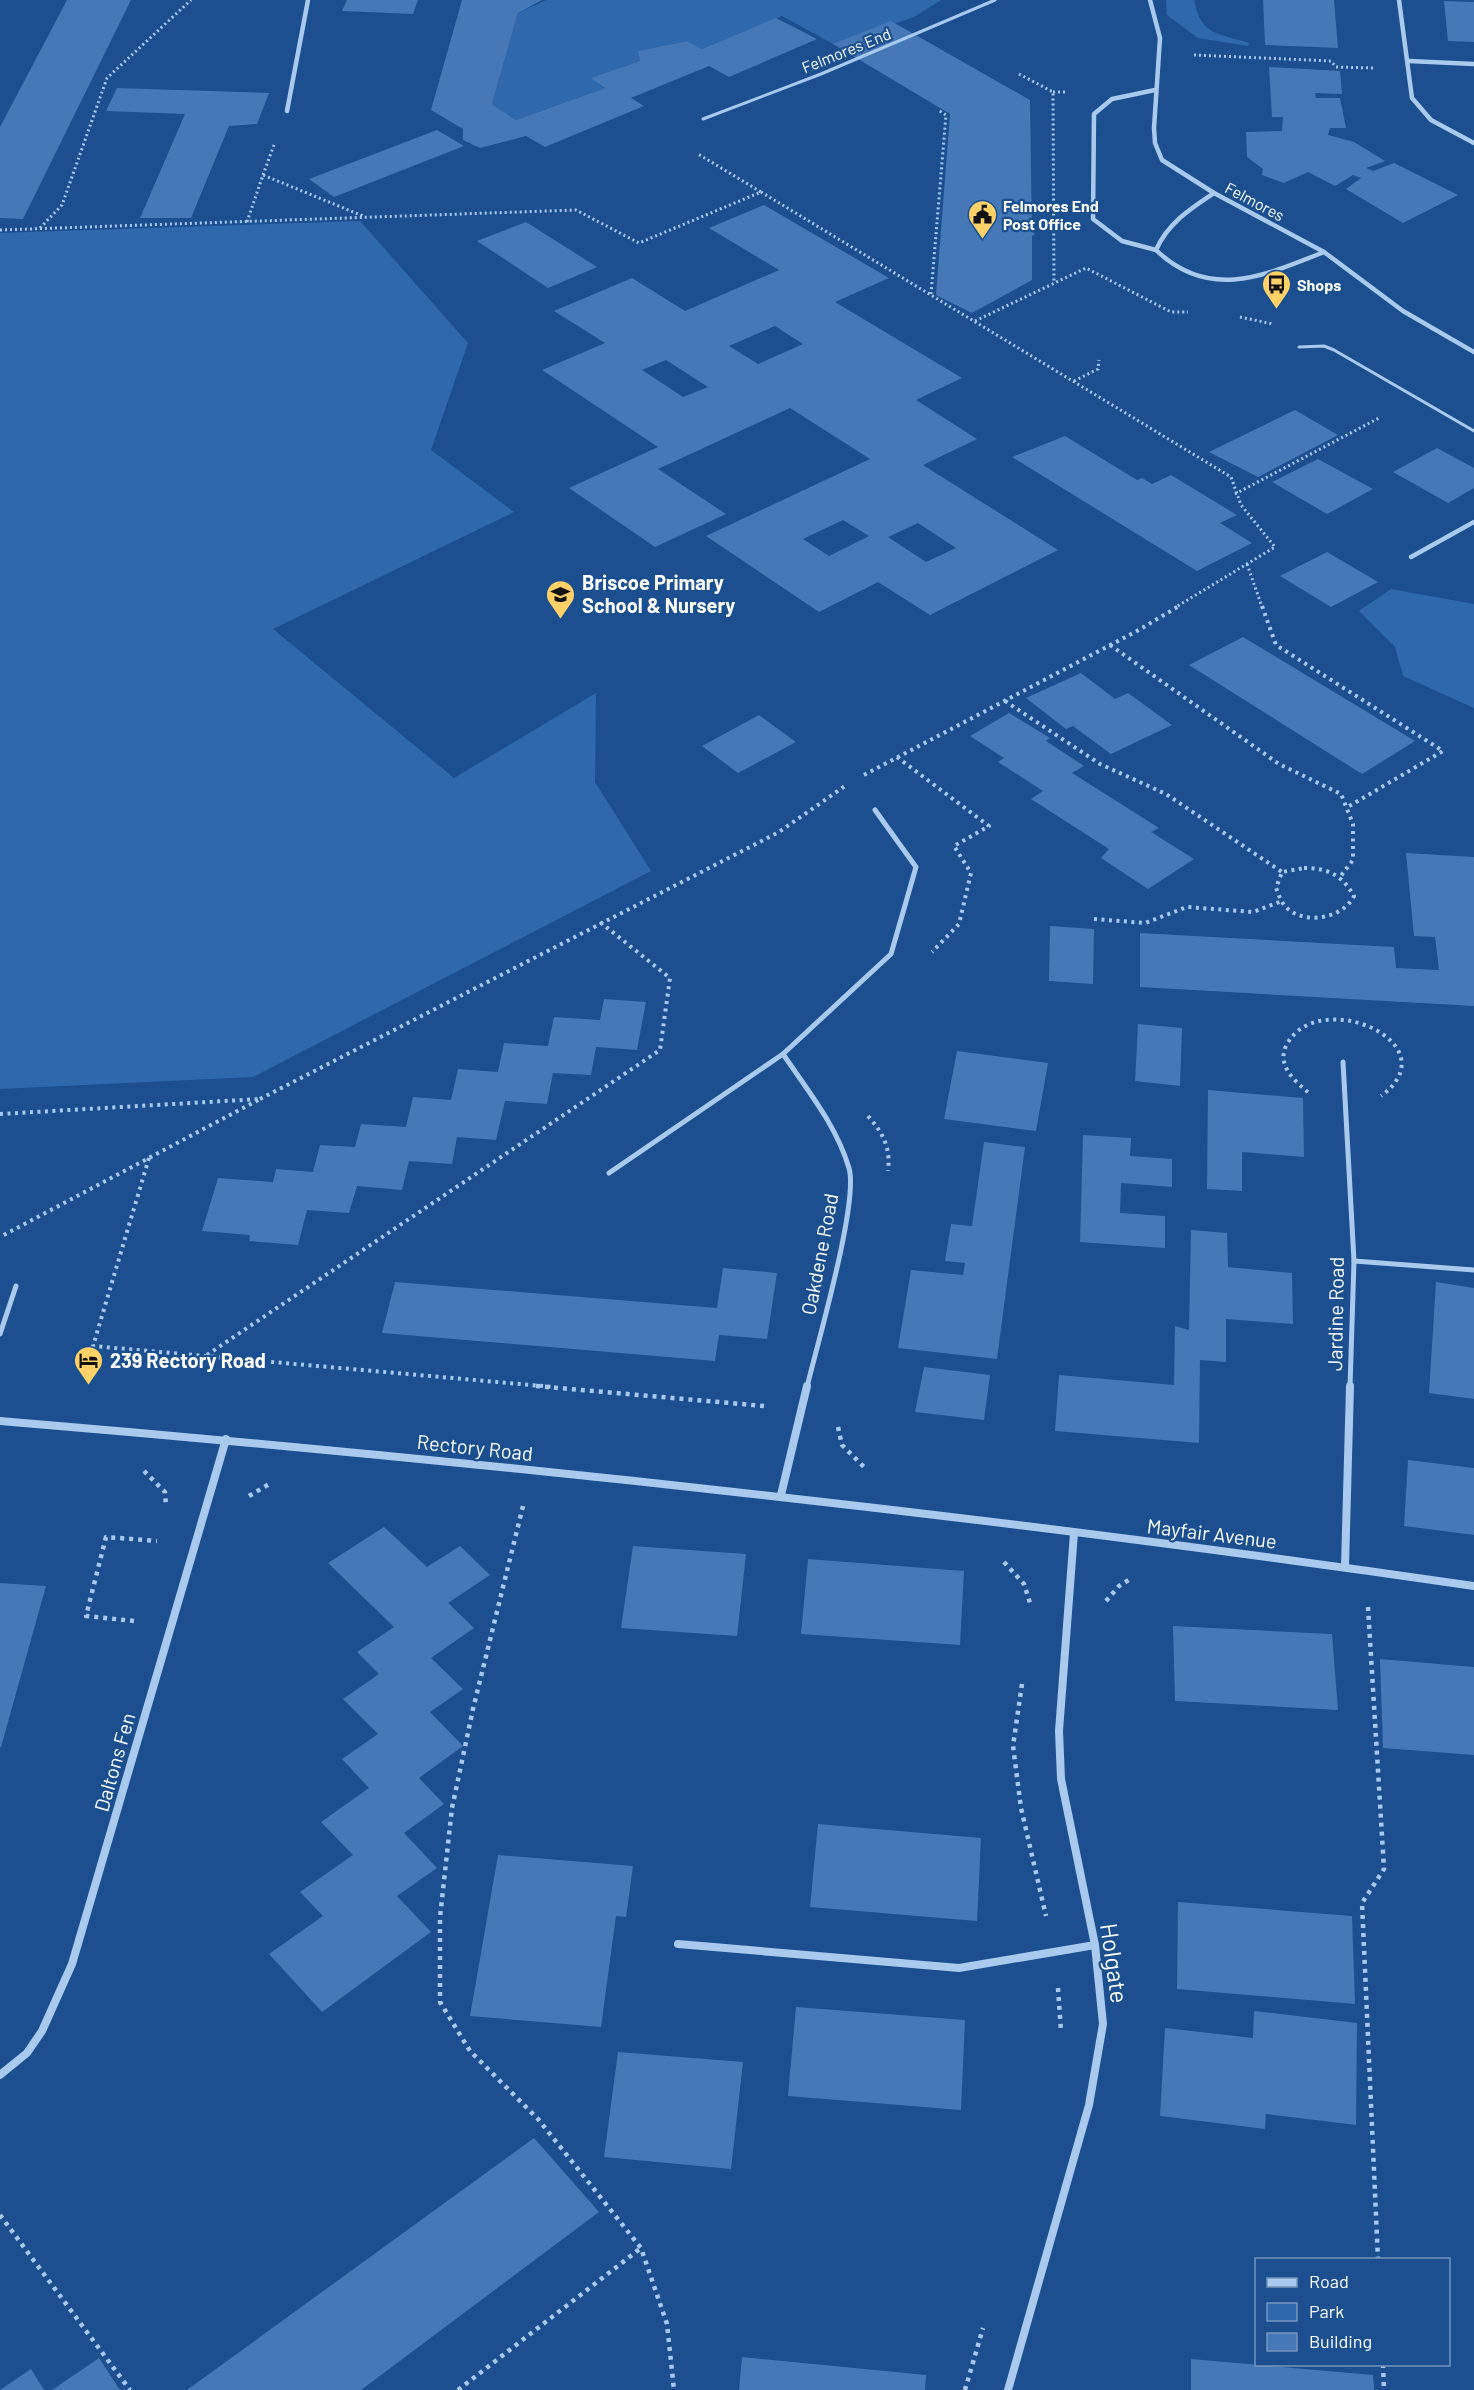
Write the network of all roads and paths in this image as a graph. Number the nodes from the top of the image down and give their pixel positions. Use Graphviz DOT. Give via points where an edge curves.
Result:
graph roads {
  1 [pos="191,0"];
  2 [pos="308,0"];
  3 [pos="995,0"];
  4 [pos="1150,0"];
  5 [pos="1399,0"];
  6 [pos="1191,55"];
  7 [pos="1409,61"];
  8 [pos="1474,64"];
  9 [pos="1410,70"];
  10 [pos="1019,74"];
  11 [pos="1155,90"];
  12 [pos="938,110"];
  13 [pos="287,111"];
  14 [pos="704,119"];
  15 [pos="1474,142"];
  16 [pos="693,151"];
  17 [pos="761,192"];
  18 [pos="1214,193"];
  19 [pos="366,217"];
  20 [pos="247,222"];
  21 [pos="39,228"];
  22 [pos="0,230"];
  23 [pos="1156,250"];
  24 [pos="1324,252"];
  25 [pos="1054,284"];
  26 [pos="931,294"];
  27 [pos="1299,347"];
  28 [pos="1474,352"];
  29 [pos="1099,360"];
  30 [pos="1073,381"];
  31 [pos="1382,417"];
  32 [pos="1474,430"];
  33 [pos="1236,494"];
  34 [pos="1474,522"];
  35 [pos="1411,557"];
  36 [pos="1247,564"];
  37 [pos="1110,645"];
  38 [pos="1005,701"];
  39 [pos="897,757"];
  40 [pos="857,779"];
  41 [pos="850,783"];
  42 [pos="1346,808"];
  43 [pos="875,810"];
  44 [pos="1282,872"];
  45 [pos="1340,877"];
  46 [pos="1282,901"];
  47 [pos="1094,919"];
  48 [pos="600,922"];
  49 [pos="930,953"];
  50 [pos="783,1054"];
  51 [pos="1343,1062"];
  52 [pos="1313,1096"];
  53 [pos="1377,1098"];
  54 [pos="260,1099"];
  55 [pos="863,1111"];
  56 [pos="0,1114"];
  57 [pos="149,1158"];
  58 [pos="609,1173"];
  59 [pos="886,1182"];
  60 [pos="0,1237"];
  61 [pos="1354,1262"];
  62 [pos="1474,1270"];
  63 [pos="16,1286"];
  64 [pos="0,1334"];
  65 [pos="206,1355"];
  66 [pos="767,1395"];
  67 [pos="835,1418"];
  68 [pos="0,1421"];
  69 [pos="226,1439"];
  70 [pos="134,1465"];
  71 [pos="872,1471"];
  72 [pos="280,1478"];
  73 [pos="781,1495"];
  74 [pos="246,1500"];
  75 [pos="514,1502"];
  76 [pos="946,1514"];
  77 [pos="167,1516"];
  78 [pos="163,1533"];
  79 [pos="1074,1533"];
  80 [pos="1001,1560"];
  81 [pos="1345,1566"];
  82 [pos="1474,1586"];
  83 [pos="1367,1604"];
  84 [pos="1031,1608"];
  85 [pos="140,1622"];
  86 [pos="1024,1672"];
  87 [pos="678,1944"];
  88 [pos="1095,1946"];
  89 [pos="1055,1952"];
  90 [pos="1061,2033"];
  91 [pos="0,2075"];
  92 [pos="0,2215"];
  93 [pos="641,2248"];
  94 [pos="1378,2258"];
  95 [pos="985,2323"];
  96 [pos="1383,2366"];
  97 [pos="130,2390"];
  98 [pos="458,2390"];
  99 [pos="674,2390"];
  100 [pos="965,2390"];
  101 [pos="1008,2390"];
  102 [pos="1384,2390"];
  1 -- 21 [label="path" via="107,78 62,205"];
  2 -- 13 [label="street"];
  3 -- 14 [label="lane, Felmores End"];
  4 -- 11 [label="street, Felmores" via="1160,38"];
  5 -- 7 [label="street"];
  6 -- 9 [label="path" via="1331,61 1336,67"];
  7 -- 8 [label="street"];
  7 -- 9 [label="street"];
  9 -- 15 [label="street" via="1412,98 1418,110 1428,120"];
  10 -- 25 [label="path" via="1053,92"];
  11 -- 18 [label="street, Felmores" via="1155,143 1161,160"];
  11 -- 23 [label="street" via="1112,99 1094,114 1093,219 1126,244"];
  12 -- 26 [label="path" via="946,115"];
  16 -- 17 [label="path"];
  17 -- 19 [label="path" via="639,243 576,210"];
  17 -- 26 [label="path"];
  18 -- 23 [label="street" via="1176,218 1163,232"];
  18 -- 24 [label="street, Felmores"];
  19 -- 20 [label="path"];
  19 -- 20 [label="path" via="263,175"];
  20 -- 21 [label="path"];
  21 -- 22 [label="path"];
  23 -- 24 [label="street" via="1175,268 1213,280 1259,276"];
  24 -- 28 [label="street, Felmores" via="1394,305"];
  26 -- 30 [label="path"];
  27 -- 32 [label="lane" via="1324,346 1334,350"];
  29 -- 30 [label="path" via="1098,369"];
  30 -- 33 [label="path" via="1231,477"];
  31 -- 33 [label="path"];
  33 -- 36 [label="path" via="1275,547"];
  34 -- 35 [label="street"];
  36 -- 37 [label="path"];
  36 -- 42 [label="path" via="1276,645 1443,751"];
  37 -- 38 [label="path"];
  37 -- 42 [label="path" via="1279,764 1341,794"];
  38 -- 39 [label="path"];
  38 -- 44 [label="path" via="1100,764 1166,794"];
  39 -- 40 [label="path"];
  39 -- 49 [label="path" via="989,826 954,846 971,873 966,901 959,924"];
  41 -- 48 [label="path" via="779,832"];
  42 -- 45 [label="path" via="1353,824 1353,860"];
  43 -- 50 [label="street" via="916,867 891,954"];
  44 -- 45 [label="path" via="1316,868"];
  44 -- 46 [label="path" via="1276,888"];
  45 -- 46 [label="path" via="1354,896 1348,907 1335,915 1313,916 1289,910"];
  46 -- 47 [label="path" via="1253,912 1187,907 1145,922"];
  48 -- 54 [label="path"];
  48 -- 65 [label="path" via="670,978 660,1050"];
  50 -- 58 [label="street"];
  50 -- 73 [label="street, Oakdene Road" via="836,1132 850,1171 848,1212"];
  51 -- 61 [label="street, Jardine Road"];
  52 -- 53 [label="path" via="1287,1071 1283,1055 1288,1038 1306,1024 1333,1020 1361,1023 1384,1034 1400,1054 1402,1071 1395,1088"];
  54 -- 56 [label="path"];
  54 -- 57 [label="path"];
  55 -- 59 [label="path" via="885,1136 890,1163"];
  57 -- 60 [label="path"];
  57 -- 65 [label="path" via="93,1346"];
  61 -- 62 [label="street"];
  61 -- 81 [label="street, Jardine Road"];
  63 -- 64 [label="street"];
  65 -- 66 [label="path" via="704,1403 764,1406"];
  67 -- 71 [label="path" via="842,1445"];
  68 -- 69 [label="street, Rectory Road"];
  69 -- 73 [label="street, Rectory Road"];
  69 -- 91 [label="street, Daltons Fen" via="72,1964 42,2031 27,2053"];
  70 -- 77 [label="path" via="165,1492"];
  72 -- 74 [label="path"];
  73 -- 76 [label="street, Rectory Road"];
  75 -- 93 [label="path" via="524,1503 452,1808 440,1917 440,2002 470,2051 537,2119"];
  76 -- 79 [label="street, Mayfair Avenue"];
  78 -- 85 [label="path" via="161,1541 106,1537 86,1616"];
  79 -- 81 [label="street, Mayfair Avenue"];
  79 -- 88 [label="street, Holgate" via="1059,1731 1061,1779"];
  80 -- 84 [label="path" via="1024,1584"];
  81 -- 82 [label="street, Mayfair Avenue"];
  83 -- 94 [label="path" via="1384,1869 1362,1903"];
  86 -- 89 [label="path" via="1013,1746 1021,1808"];
  87 -- 89 [label="street" via="959,1968"];
  88 -- 89 [label="street"];
  88 -- 101 [label="street, Holgate" via="1103,2025 1089,2105"];
  89 -- 90 [label="path"];
  92 -- 97 [label="path"];
  93 -- 98 [label="path"];
  93 -- 99 [label="path" via="667,2324"];
  95 -- 100 [label="path"];
  96 -- 102 [label="path"];
}
